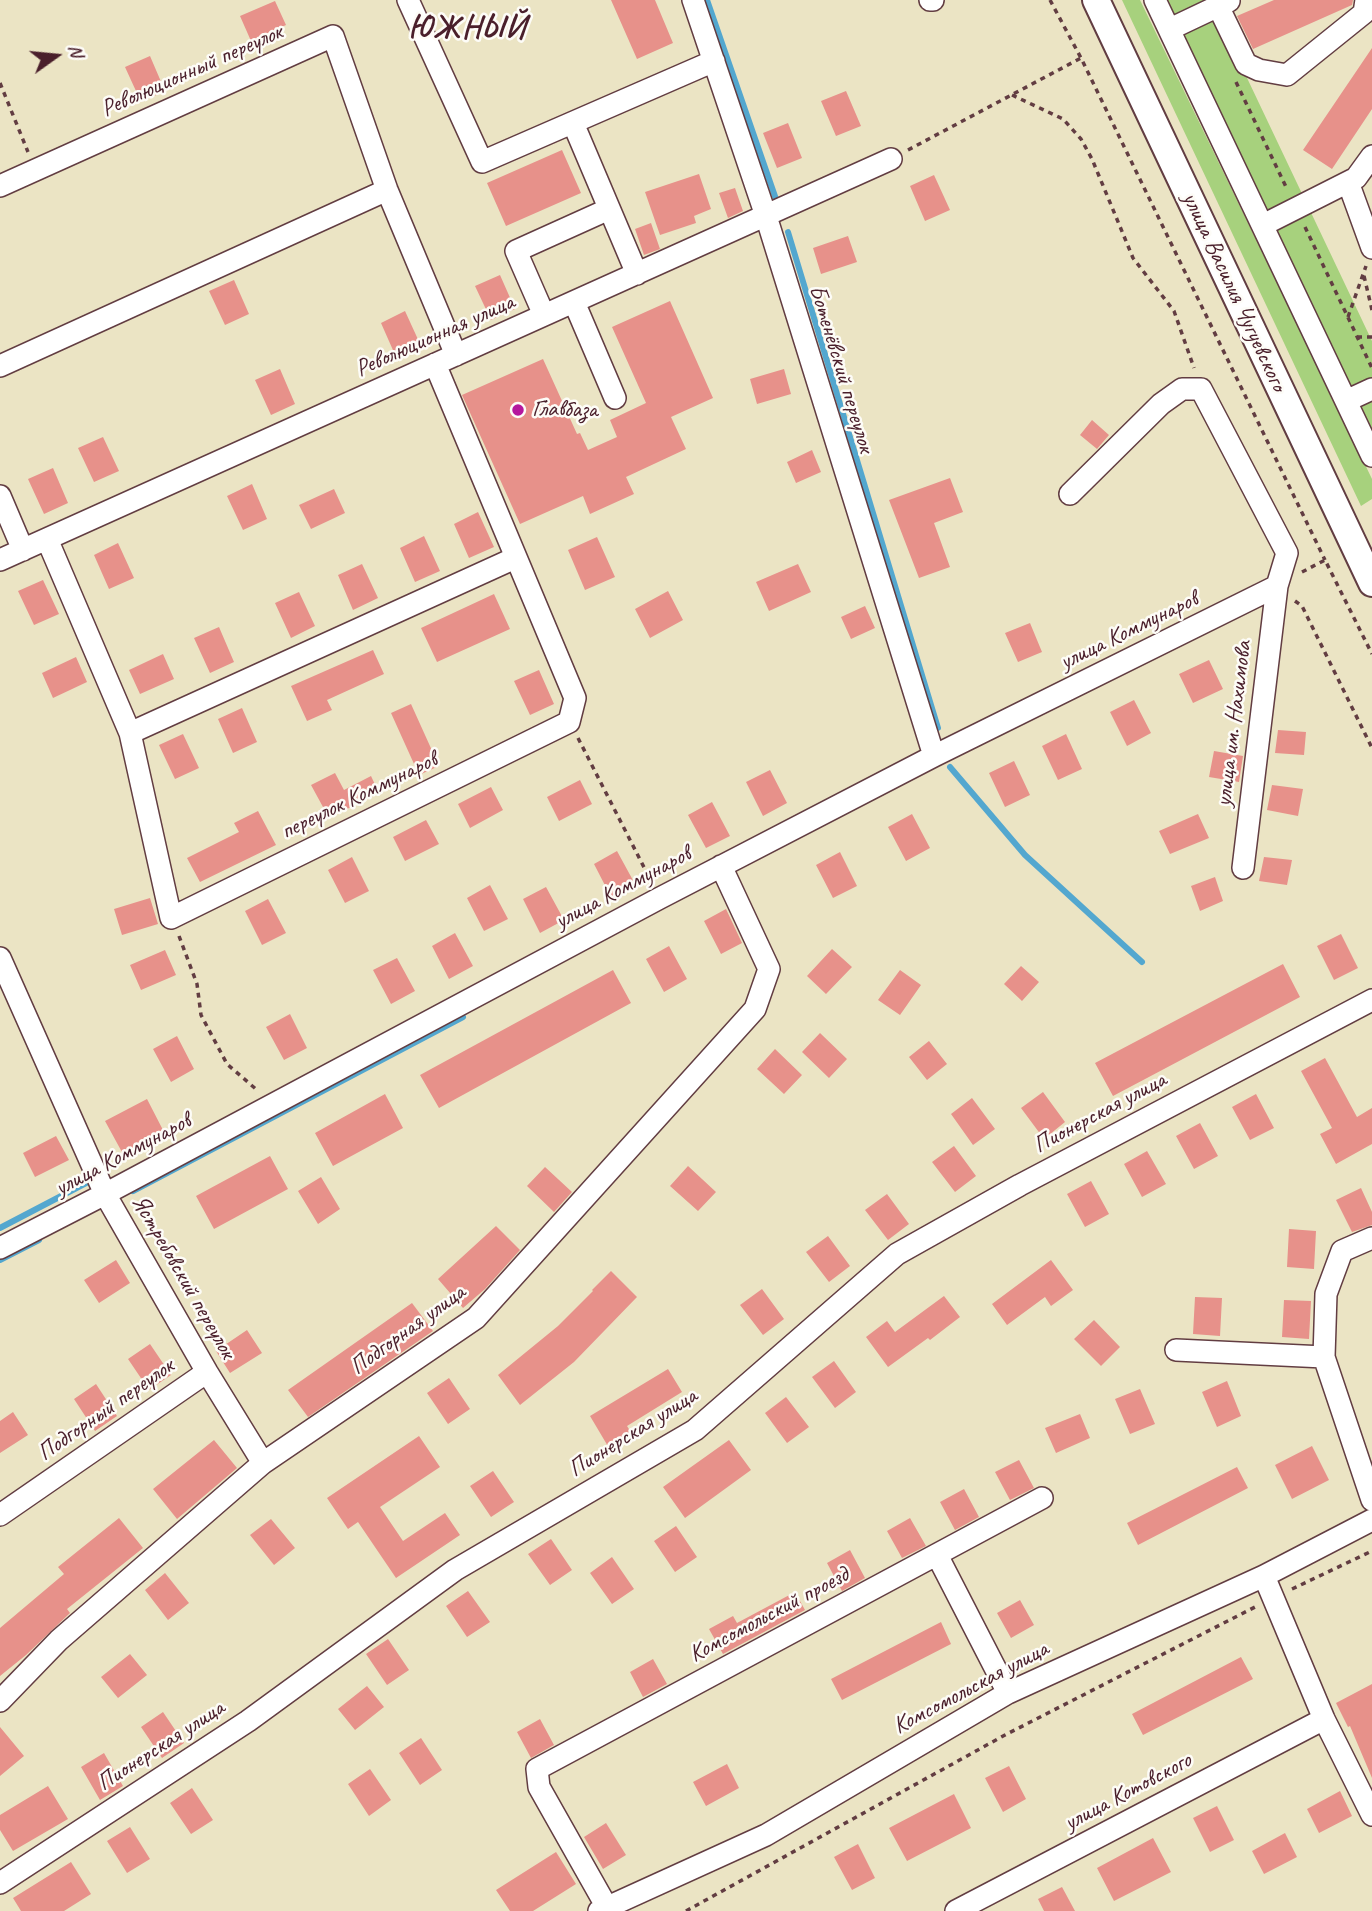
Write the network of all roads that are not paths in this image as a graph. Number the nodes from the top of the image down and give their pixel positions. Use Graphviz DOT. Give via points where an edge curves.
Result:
graph roads {
  1 [pos="408,0"];
  2 [pos="693,0"];
  3 [pos="1096,0"];
  4 [pos="1155,0"];
  5 [pos="1366,0"];
  6 [pos="1225,3"];
  7 [pos="1170,29"];
  8 [pos="714,61"];
  9 [pos="573,122"];
  10 [pos="1372,156"];
  11 [pos="891,159"];
  12 [pos="1348,182"];
  13 [pos="0,186"];
  14 [pos="387,190"];
  15 [pos="609,209"];
  16 [pos="766,216"];
  17 [pos="1263,225"];
  18 [pos="1370,255"];
  19 [pos="637,274"];
  20 [pos="574,302"];
  21 [pos="544,315"];
  22 [pos="456,355"];
  23 [pos="435,364"];
  24 [pos="0,366"];
  25 [pos="1372,389"];
  26 [pos="615,398"];
  27 [pos="1346,401"];
  28 [pos="1372,456"];
  29 [pos="1070,494"];
  30 [pos="0,496"];
  31 [pos="47,539"];
  32 [pos="23,550"];
  33 [pos="515,558"];
  34 [pos="0,560"];
  35 [pos="1372,583"];
  36 [pos="1277,586"];
  37 [pos="130,733"];
  38 [pos="933,756"];
  39 [pos="721,866"];
  40 [pos="1242,868"];
  41 [pos="0,958"];
  42 [pos="1372,1000"];
  43 [pos="105,1194"];
  44 [pos="1372,1238"];
  45 [pos="0,1248"];
  46 [pos="1176,1350"];
  47 [pos="1324,1357"];
  48 [pos="207,1372"];
  49 [pos="263,1463"];
  50 [pos="1042,1497"];
  51 [pos="1372,1500"];
  52 [pos="0,1516"];
  53 [pos="1372,1520"];
  54 [pos="937,1555"];
  55 [pos="1264,1576"];
  56 [pos="1008,1693"];
  57 [pos="0,1702"];
  58 [pos="1324,1719"];
  59 [pos="1372,1815"];
  60 [pos="0,1882"];
  61 [pos="605,1910"];
  62 [pos="956,1911"];
  1 -- 9 [label="street" via="482,162"];
  2 -- 8 [label="street, Ботенёвский переулок"];
  3 -- 35 [label="main road, улица Василия Чугуевского"];
  4 -- 7 [label="street"];
  5 -- 6 [label="street" via="1364,13 1287,75 1246,64"];
  6 -- 7 [label="street"];
  7 -- 17 [label="street"];
  8 -- 9 [label="street"];
  8 -- 16 [label="street, Ботенёвский переулок"];
  9 -- 15 [label="street"];
  10 -- 12 [label="street"];
  11 -- 16 [label="street, Революционная улица"];
  12 -- 17 [label="street"];
  12 -- 18 [label="street"];
  13 -- 14 [label="street, Революционный переулок" via="333,36"];
  14 -- 22 [label="street, Революционный переулок"];
  14 -- 24 [label="street"];
  15 -- 19 [label="street"];
  15 -- 21 [label="street" via="516,251"];
  16 -- 19 [label="street, Революционная улица"];
  16 -- 38 [label="street, Ботенёвский переулок"];
  17 -- 27 [label="street"];
  19 -- 20 [label="street, Революционная улица"];
  20 -- 21 [label="street, Революционная улица"];
  20 -- 26 [label="street"];
  21 -- 22 [label="street, Революционная улица"];
  22 -- 23 [label="street, Революционная улица"];
  23 -- 31 [label="street, Революционная улица"];
  23 -- 33 [label="street"];
  25 -- 27 [label="street"];
  27 -- 28 [label="street"];
  29 -- 36 [label="street, улица им. Нахимова" via="1161,404 1182,389 1201,389 1287,553"];
  30 -- 32 [label="street"];
  31 -- 32 [label="street, Революционная улица"];
  31 -- 37 [label="street"];
  32 -- 34 [label="street, Революционная улица"];
  33 -- 37 [label="street"];
  33 -- 37 [label="street, переулок Коммунаров" via="575,698 569,722 172,918"];
  36 -- 38 [label="street, улица Коммунаров"];
  36 -- 40 [label="street, улица им. Нахимова"];
  38 -- 39 [label="street, улица Коммунаров"];
  39 -- 43 [label="street, улица Коммунаров"];
  39 -- 49 [label="street, Подгорная улица" via="769,969 755,1009 476,1318"];
  41 -- 43 [label="street, Ястребовский переулок"];
  42 -- 60 [label="street, Пионерская улица" via="897,1254 695,1430 455,1570 248,1721"];
  43 -- 45 [label="street, улица Коммунаров"];
  43 -- 48 [label="street, Ястребовский переулок"];
  44 -- 47 [label="street" via="1342,1251 1326,1294"];
  46 -- 47 [label="street"];
  47 -- 51 [label="street"];
  48 -- 49 [label="street, Ястребовский переулок"];
  48 -- 52 [label="street, Подгорный переулок"];
  49 -- 57 [label="street, Подгорная улица" via="60,1640"];
  50 -- 54 [label="street, Комсомольский проезд"];
  53 -- 55 [label="street, Комсомольская улица"];
  54 -- 56 [label="street"];
  54 -- 61 [label="street, Комсомольский проезд" via="537,1769 539,1787"];
  55 -- 56 [label="street, Комсомольская улица"];
  55 -- 58 [label="street"];
  56 -- 61 [label="street, Комсомольская улица" via="766,1835"];
  58 -- 59 [label="street"];
  58 -- 62 [label="street, улица Котовского"];
}
